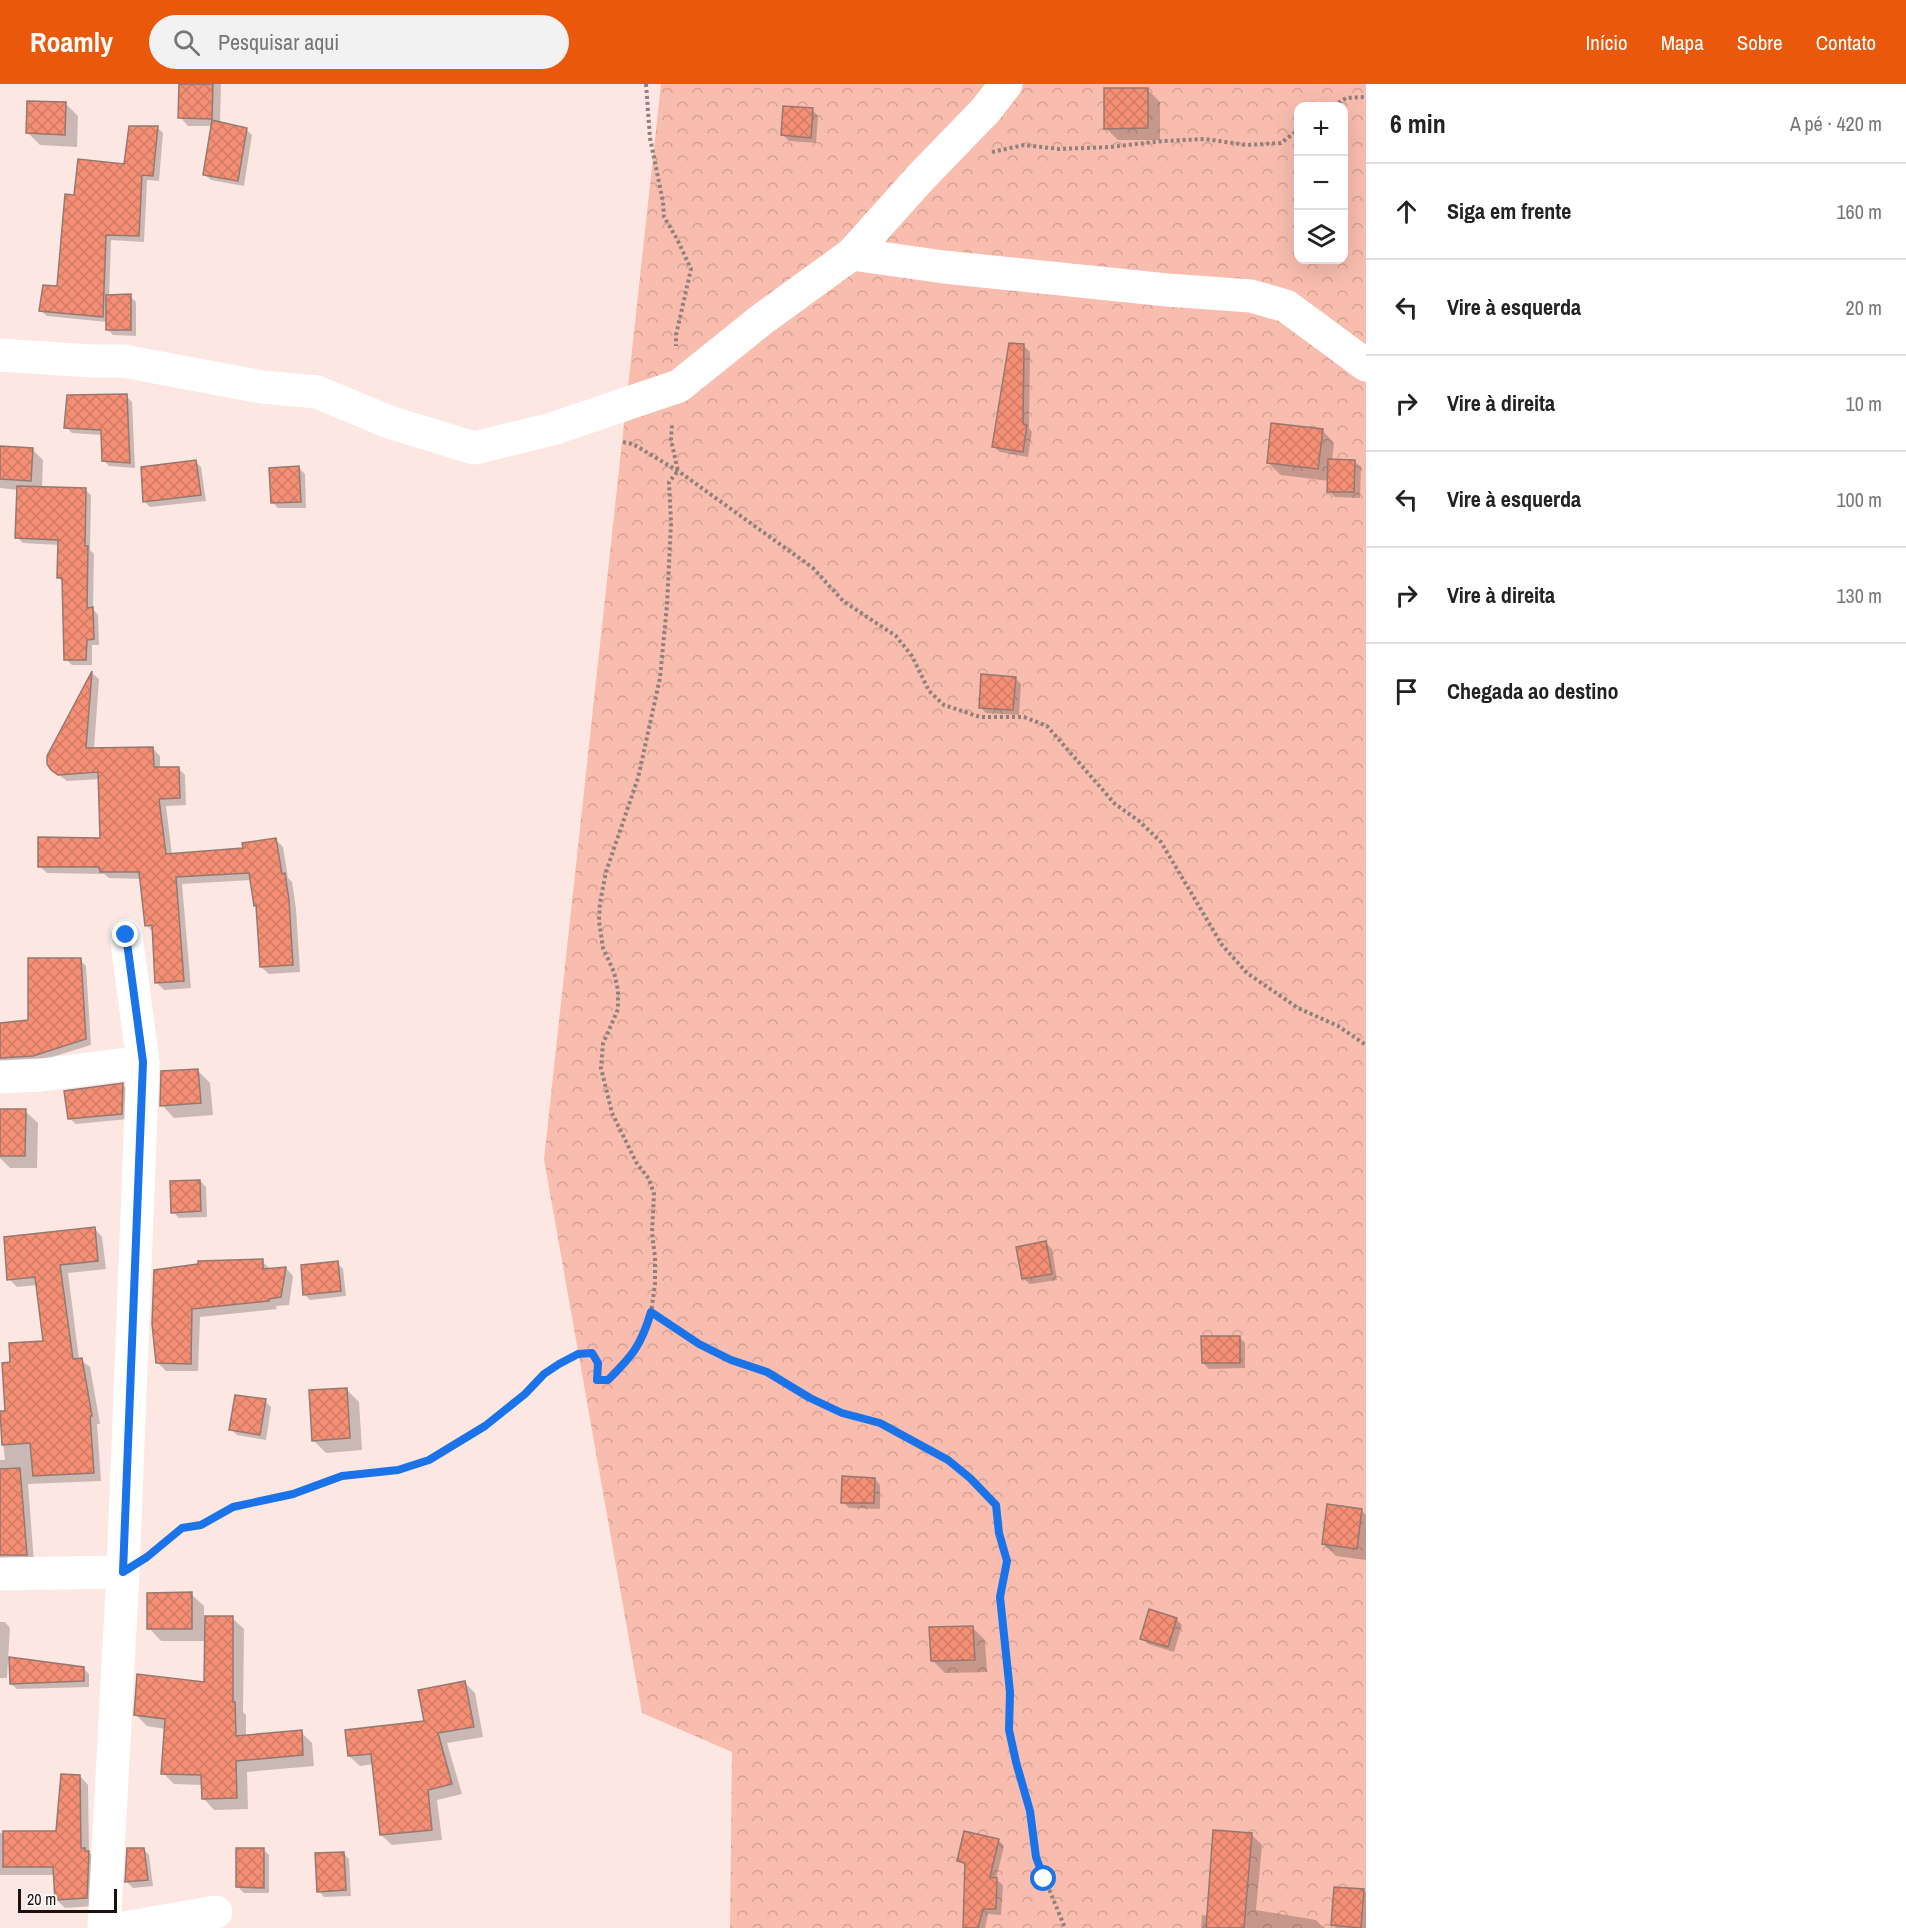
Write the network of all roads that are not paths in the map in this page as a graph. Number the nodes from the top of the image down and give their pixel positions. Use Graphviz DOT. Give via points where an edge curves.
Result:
graph roads {
  1 [pos="1006,84"];
  2 [pos="852,254"];
  3 [pos="0,355"];
  4 [pos="1366,365"];
  5 [pos="126,935"];
  6 [pos="143,1062"];
  7 [pos="0,1077"];
  8 [pos="123,1572"];
  9 [pos="0,1574"];
  10 [pos="216,1912"];
  11 [pos="104,1928"];
  12 [pos="124,1928"];
  1 -- 2 [label="street"];
  2 -- 3 [label="street" via="679,386 552,429 474,448 389,422 317,392 262,387 123,361"];
  2 -- 4 [label="street" via="944,267 1251,296 1286,306"];
  5 -- 6 [label="street"];
  6 -- 7 [label="street"];
  6 -- 8 [label="street"];
  8 -- 9 [label="street"];
  8 -- 11 [label="street"];
  10 -- 12 [label="street"];
}
